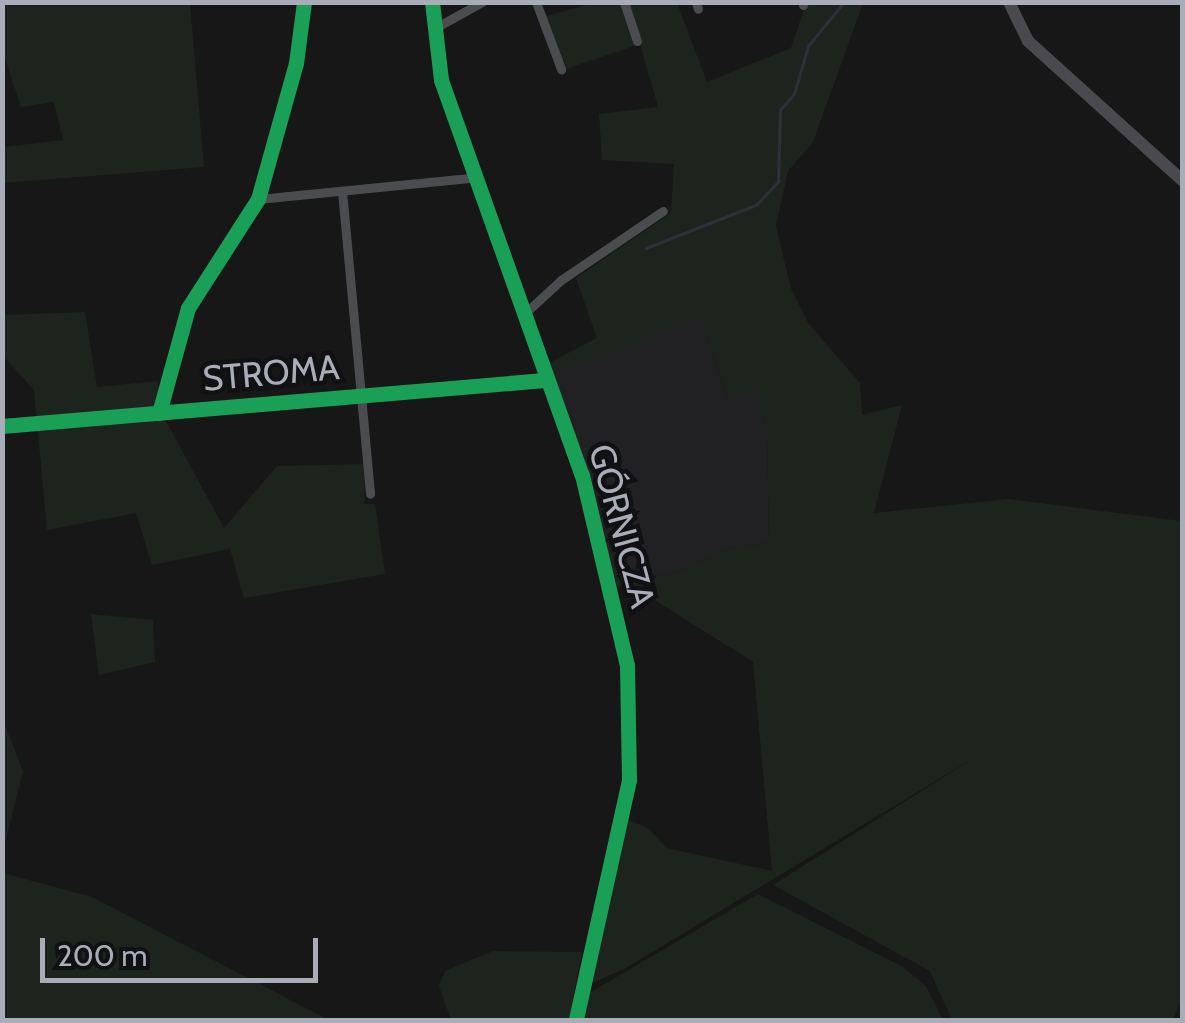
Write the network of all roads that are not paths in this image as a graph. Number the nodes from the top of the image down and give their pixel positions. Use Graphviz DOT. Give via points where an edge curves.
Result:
graph roads {
  1 [pos="304,2"];
  2 [pos="432,2"];
  3 [pos="482,2"];
  4 [pos="536,2"];
  5 [pos="624,2"];
  6 [pos="1009,2"];
  7 [pos="434,28"];
  8 [pos="637,41"];
  9 [pos="561,69"];
  10 [pos="477,177"];
  11 [pos="1182,180"];
  12 [pos="342,190"];
  13 [pos="258,198"];
  14 [pos="663,211"];
  15 [pos="523,314"];
  16 [pos="544,380"];
  17 [pos="363,395"];
  18 [pos="159,413"];
  19 [pos="6,427"];
  20 [pos="370,494"];
  21 [pos="576,1020"];
  1 -- 13 [label="street" via="296,63"];
  2 -- 7 [label="street, GÓRNICZA"];
  3 -- 7 [label="street"];
  4 -- 9 [label="street"];
  5 -- 8 [label="street"];
  6 -- 11 [label="street" via="1028,40"];
  7 -- 10 [label="street, GÓRNICZA" via="444,89"];
  10 -- 12 [label="street"];
  10 -- 15 [label="street, GÓRNICZA"];
  12 -- 13 [label="street"];
  12 -- 17 [label="street"];
  13 -- 18 [label="street" via="188,308"];
  14 -- 15 [label="street"];
  15 -- 16 [label="street, GÓRNICZA"];
  16 -- 17 [label="street, STROMA"];
  16 -- 21 [label="street, GÓRNICZA" via="582,475 632,711 629,780"];
  17 -- 18 [label="street, STROMA"];
  17 -- 20 [label="street"];
  18 -- 19 [label="street, STROMA"];
}
